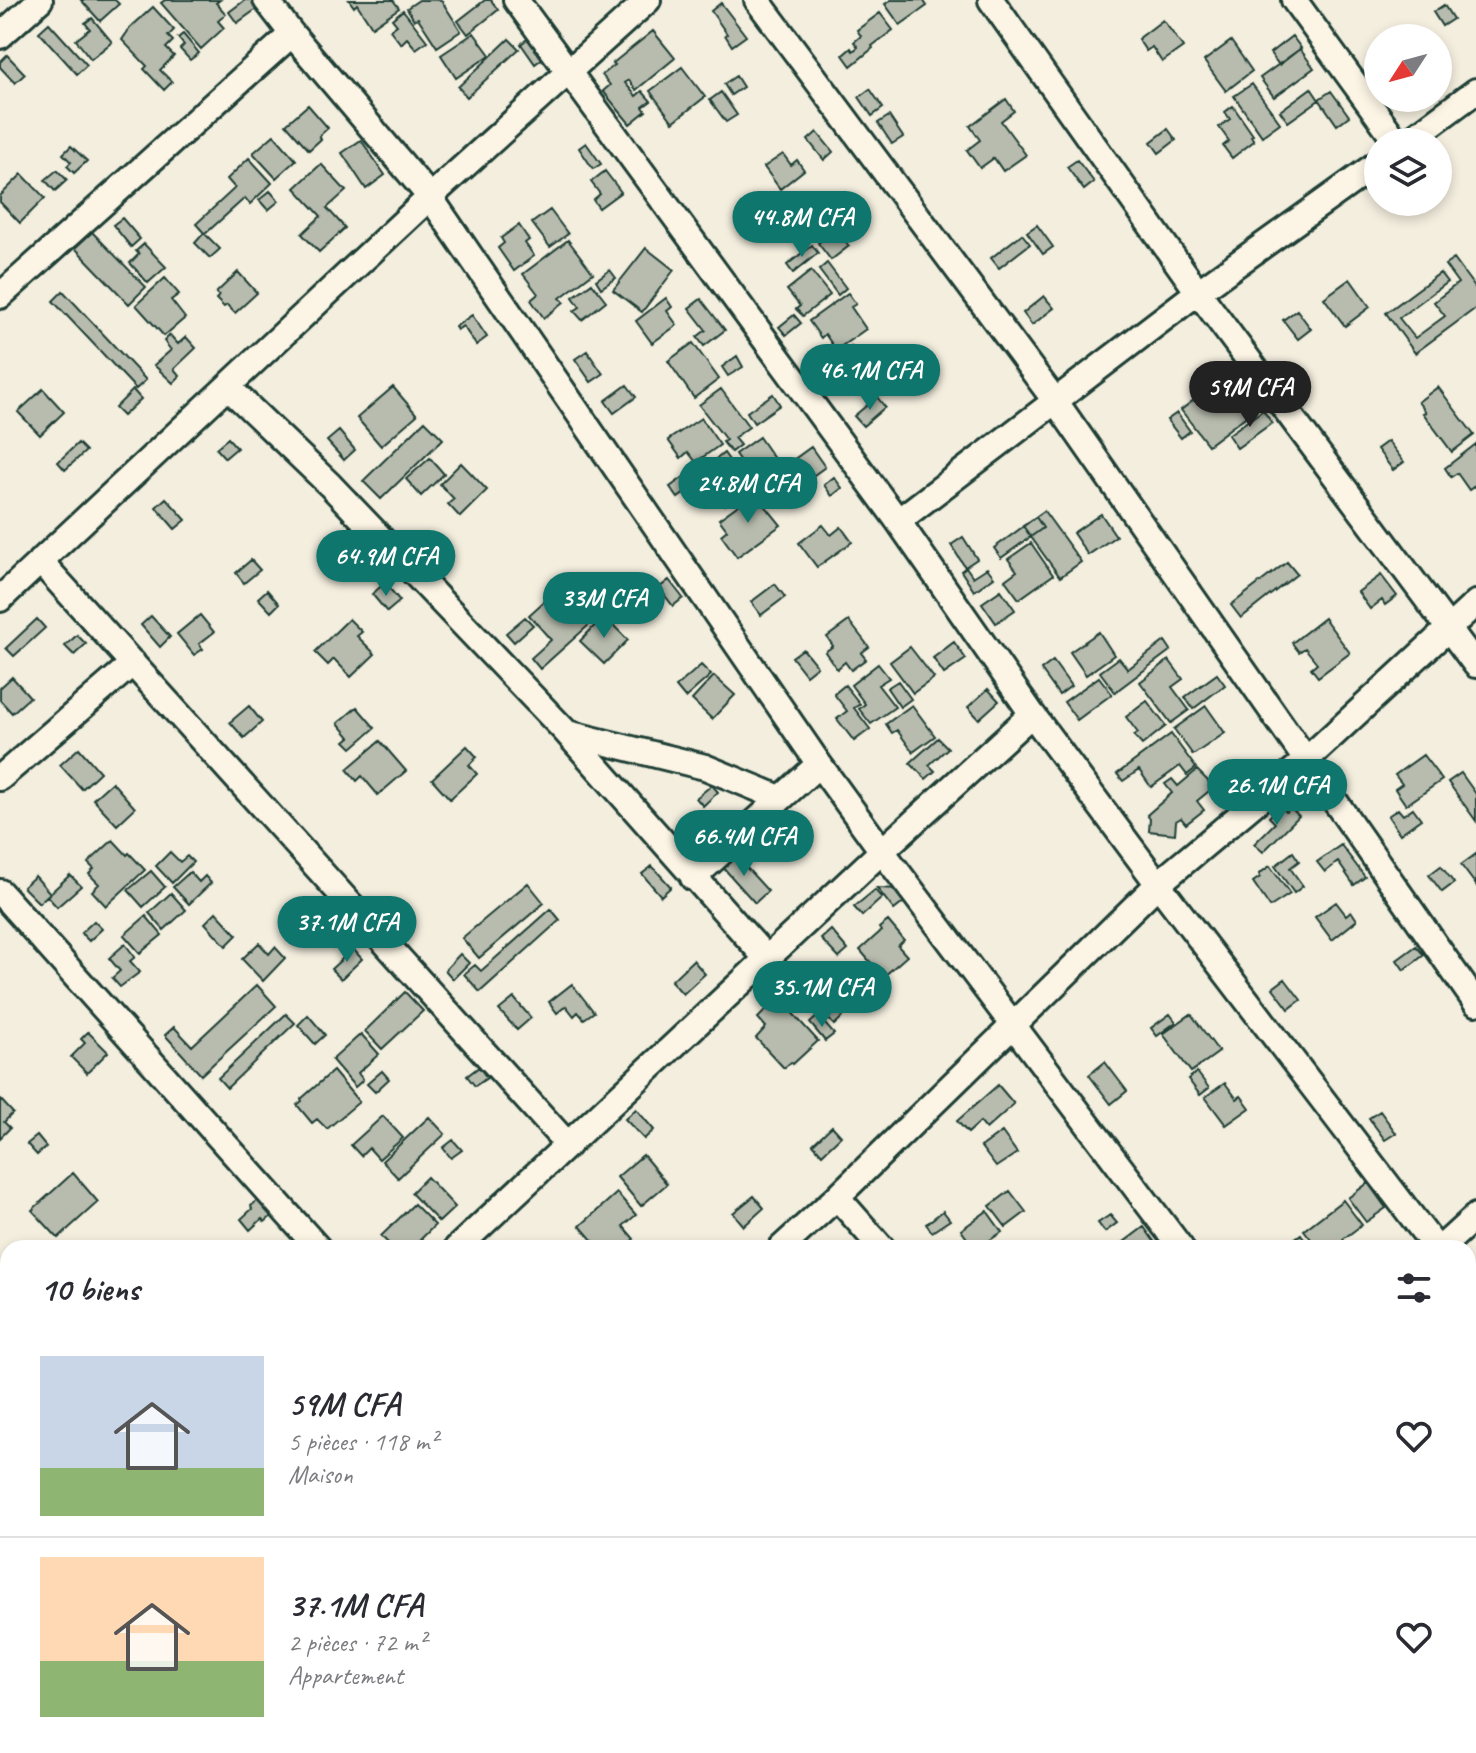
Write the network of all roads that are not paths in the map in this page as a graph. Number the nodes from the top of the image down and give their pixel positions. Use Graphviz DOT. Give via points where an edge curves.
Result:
graph roads {
  1 [pos="40,0"];
  2 [pos="266,0"];
  3 [pos="516,0"];
  4 [pos="648,0"];
  5 [pos="757,0"];
  6 [pos="991,0"];
  7 [pos="1294,0"];
  8 [pos="292,34"];
  9 [pos="0,36"];
  10 [pos="570,72"];
  11 [pos="1476,91"];
  12 [pos="1387,128"];
  13 [pos="1426,128"];
  14 [pos="1364,173"];
  15 [pos="430,197"];
  16 [pos="1198,292"];
  17 [pos="0,296"];
  18 [pos="228,387"];
  19 [pos="1056,402"];
  20 [pos="898,521"];
  21 [pos="40,561"];
  22 [pos="0,599"];
  23 [pos="1476,603"];
  24 [pos="1448,629"];
  25 [pos="133,663"];
  26 [pos="1476,665"];
  27 [pos="1032,714"];
  28 [pos="567,733"];
  29 [pos="1305,761"];
  30 [pos="819,764"];
  31 [pos="0,778"];
  32 [pos="780,798"];
  33 [pos="882,851"];
  34 [pos="693,878"];
  35 [pos="1158,884"];
  36 [pos="0,892"];
  37 [pos="767,959"];
  38 [pos="1476,1003"];
  39 [pos="1012,1024"];
  40 [pos="568,1145"];
  41 [pos="837,1197"];
  42 [pos="1476,1216"];
  43 [pos="311,1240"];
  44 [pos="466,1240"];
  45 [pos="790,1240"];
  46 [pos="875,1240"];
  47 [pos="1175,1240"];
  48 [pos="1432,1240"];
  49 [pos="1448,1240"];
  1 -- 9 [label="street"];
  2 -- 8 [label="street"];
  3 -- 10 [label="street"];
  4 -- 10 [label="street"];
  5 -- 19 [label="street"];
  6 -- 16 [label="street"];
  7 -- 12 [label="street"];
  8 -- 15 [label="street"];
  8 -- 17 [label="street"];
  10 -- 15 [label="street"];
  10 -- 20 [label="street"];
  11 -- 13 [label="street"];
  14 -- 16 [label="street"];
  15 -- 18 [label="street"];
  15 -- 30 [label="street"];
  16 -- 19 [label="street"];
  16 -- 24 [label="street"];
  18 -- 21 [label="street"];
  18 -- 28 [label="street" via="330,485"];
  19 -- 20 [label="street"];
  19 -- 29 [label="street"];
  20 -- 27 [label="street"];
  21 -- 22 [label="street"];
  21 -- 25 [label="street"];
  23 -- 24 [label="street"];
  24 -- 26 [label="street"];
  24 -- 29 [label="street"];
  25 -- 31 [label="street"];
  25 -- 40 [label="street"];
  27 -- 33 [label="street"];
  27 -- 35 [label="street"];
  28 -- 32 [label="street" via="705,767"];
  28 -- 34 [label="street"];
  29 -- 35 [label="street"];
  29 -- 38 [label="street"];
  30 -- 32 [label="street"];
  30 -- 33 [label="street"];
  32 -- 34 [label="street"];
  33 -- 37 [label="street"];
  33 -- 39 [label="street"];
  34 -- 37 [label="street"];
  35 -- 39 [label="street"];
  35 -- 48 [label="street"];
  36 -- 43 [label="street"];
  37 -- 40 [label="street"];
  39 -- 41 [label="street"];
  39 -- 47 [label="street"];
  40 -- 44 [label="street"];
  41 -- 45 [label="street"];
  41 -- 46 [label="street"];
  42 -- 49 [label="street"];
}
